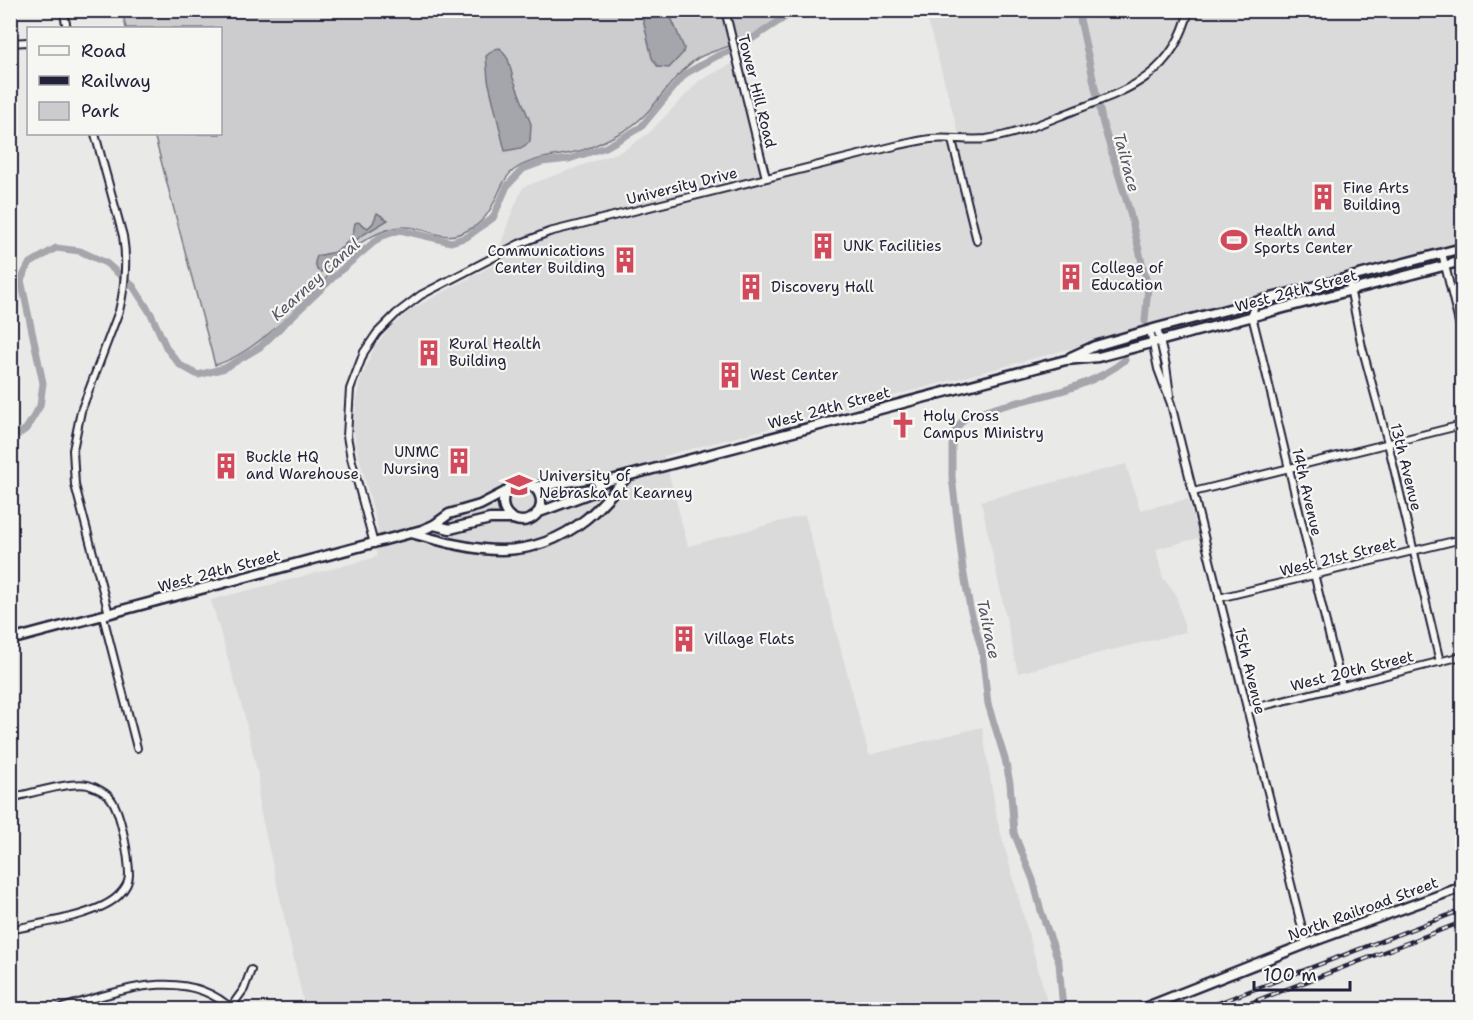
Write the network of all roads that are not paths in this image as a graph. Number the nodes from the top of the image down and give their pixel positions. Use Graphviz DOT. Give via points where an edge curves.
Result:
graph roads {
  1 [pos="63,10"];
  2 [pos="725,10"];
  3 [pos="1189,10"];
  4 [pos="67,27"];
  5 [pos="27,42"];
  6 [pos="10,43"];
  7 [pos="95,135"];
  8 [pos="952,140"];
  9 [pos="766,178"];
  10 [pos="977,241"];
  11 [pos="1462,248"];
  12 [pos="1442,253"];
  13 [pos="1462,261"];
  14 [pos="1445,266"];
  15 [pos="1348,278"];
  16 [pos="1349,291"];
  17 [pos="1255,303"];
  18 [pos="1460,312"];
  19 [pos="1252,316"];
  20 [pos="1154,329"];
  21 [pos="1462,335"];
  22 [pos="1156,342"];
  23 [pos="1066,360"];
  24 [pos="1462,425"];
  25 [pos="1388,443"];
  26 [pos="1290,468"];
  27 [pos="629,476"];
  28 [pos="600,483"];
  29 [pos="533,487"];
  30 [pos="507,491"];
  31 [pos="1193,492"];
  32 [pos="537,513"];
  33 [pos="514,519"];
  34 [pos="434,525"];
  35 [pos="410,533"];
  36 [pos="1462,539"];
  37 [pos="374,544"];
  38 [pos="1413,551"];
  39 [pos="1313,575"];
  40 [pos="1220,598"];
  41 [pos="106,615"];
  42 [pos="10,640"];
  43 [pos="1462,656"];
  44 [pos="1440,662"];
  45 [pos="1342,686"];
  46 [pos="1247,710"];
  47 [pos="137,748"];
  48 [pos="10,798"];
  49 [pos="1462,887"];
  50 [pos="10,930"];
  51 [pos="1306,944"];
  52 [pos="251,970"];
  53 [pos="79,1006"];
  54 [pos="232,1008"];
  55 [pos="55,1010"];
  56 [pos="1139,1010"];
  1 -- 4 [label="street"];
  2 -- 9 [label="street, Tower Hill Road"];
  3 -- 8 [label="street, University Drive" via="1177,44 1138,84 1009,134"];
  5 -- 6 [label="street"];
  7 -- 41 [label="street" via="123,236 123,292 81,411 73,450 75,485"];
  8 -- 9 [label="street, University Drive" via="930,139 899,145"];
  8 -- 10 [label="street"];
  9 -- 37 [label="street, University Drive" via="549,232 422,295 396,314 364,352 348,401 349,447"];
  11 -- 12 [label="main road, West 24th Street"];
  12 -- 14 [label="street"];
  12 -- 15 [label="main road, West 24th Street"];
  13 -- 14 [label="main road, West 24th Street"];
  14 -- 16 [label="main road, West 24th Street"];
  14 -- 18 [label="street"];
  15 -- 16 [label="street, 13th Avenue"];
  15 -- 17 [label="main road, West 24th Street"];
  16 -- 19 [label="main road, West 24th Street"];
  16 -- 25 [label="street, 13th Avenue"];
  17 -- 19 [label="street, 14th Avenue"];
  17 -- 20 [label="main road, West 24th Street"];
  18 -- 21 [label="street"];
  19 -- 22 [label="main road, West 24th Street"];
  19 -- 26 [label="street, 14th Avenue"];
  20 -- 22 [label="street, 15th Avenue"];
  20 -- 23 [label="main road, West 24th Street" via="1095,346"];
  22 -- 23 [label="main road, West 24th Street" via="1098,357"];
  22 -- 31 [label="street, 15th Avenue" via="1162,383"];
  23 -- 27 [label="main road, West 24th Street"];
  24 -- 25 [label="street"];
  25 -- 26 [label="street"];
  25 -- 38 [label="street, 13th Avenue"];
  26 -- 31 [label="street"];
  26 -- 39 [label="street, 14th Avenue"];
  27 -- 28 [label="main road, West 24th Street"];
  27 -- 35 [label="main road" via="578,525 532,546 481,550"];
  28 -- 29 [label="main road, West 24th Street" via="593,478"];
  28 -- 32 [label="main road, West 24th Street" via="596,491"];
  29 -- 30 [label="main road" via="520,483"];
  29 -- 32 [label="main road" via="540,497"];
  30 -- 33 [label="main road" via="504,507"];
  30 -- 34 [label="main road, West 24th Street" via="480,505 449,514"];
  31 -- 40 [label="street, 15th Avenue"];
  32 -- 33 [label="main road" via="526,520"];
  33 -- 34 [label="main road, West 24th Street" via="490,519 450,529"];
  34 -- 35 [label="main road, West 24th Street"];
  35 -- 37 [label="main road, West 24th Street"];
  36 -- 38 [label="street, West 21st Street"];
  37 -- 41 [label="main road, West 24th Street"];
  38 -- 39 [label="street, West 21st Street"];
  38 -- 44 [label="street, 13th Avenue"];
  39 -- 40 [label="street, West 21st Street"];
  39 -- 45 [label="street, 14th Avenue"];
  40 -- 46 [label="street, 15th Avenue"];
  41 -- 42 [label="main road, West 24th Street"];
  41 -- 47 [label="street"];
  43 -- 44 [label="street, West 20th Street"];
  44 -- 45 [label="street, West 20th Street"];
  45 -- 46 [label="street, West 20th Street"];
  46 -- 51 [label="street, 15th Avenue"];
  48 -- 50 [label="street" via="76,784 110,796 122,828 129,876 119,896 103,908"];
  49 -- 51 [label="main road, North Railroad Street"];
  51 -- 56 [label="main road, North Railroad Street"];
  52 -- 54 [label="street"];
  53 -- 54 [label="street" via="146,985 174,984 201,990"];
  53 -- 55 [label="street"];
}
